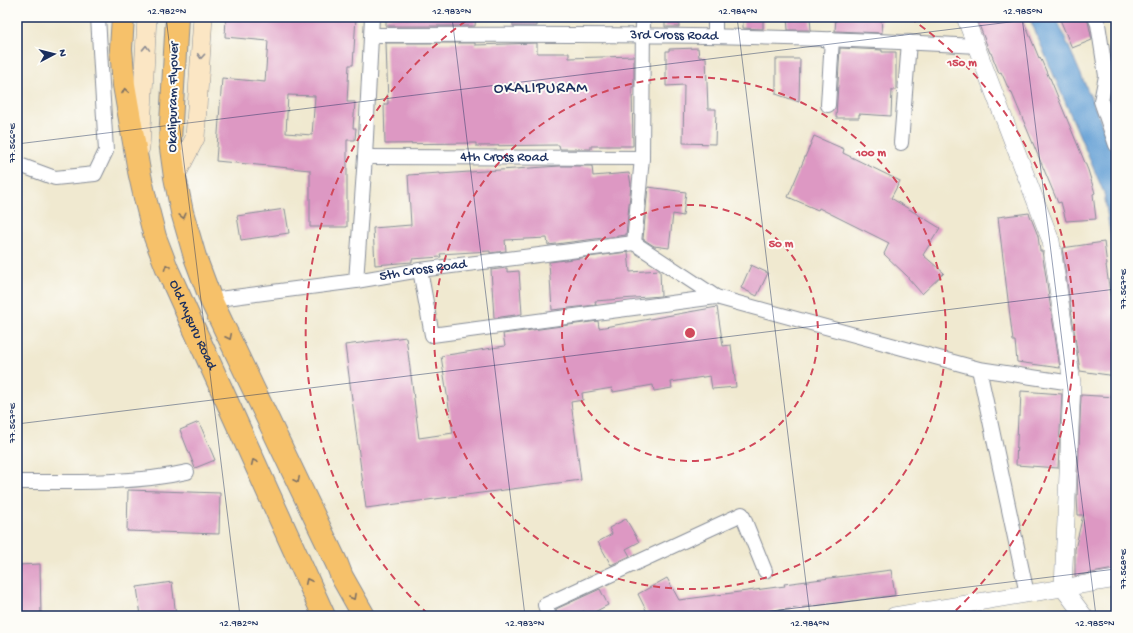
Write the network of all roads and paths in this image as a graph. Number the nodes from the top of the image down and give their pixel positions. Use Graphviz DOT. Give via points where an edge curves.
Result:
graph roads {
  1 [pos="98,17"];
  2 [pos="123,17"];
  3 [pos="147,17"];
  4 [pos="177,17"];
  5 [pos="203,17"];
  6 [pos="372,17"];
  7 [pos="643,17"];
  8 [pos="715,17"];
  9 [pos="965,17"];
  10 [pos="1095,17"];
  11 [pos="643,34"];
  12 [pos="372,35"];
  13 [pos="715,36"];
  14 [pos="832,39"];
  15 [pos="909,42"];
  16 [pos="977,46"];
  17 [pos="828,105"];
  18 [pos="1115,137"];
  19 [pos="901,143"];
  20 [pos="366,157"];
  21 [pos="642,158"];
  22 [pos="17,164"];
  23 [pos="139,171"];
  24 [pos="175,177"];
  25 [pos="634,243"];
  26 [pos="420,270"];
  27 [pos="356,281"];
  28 [pos="716,297"];
  29 [pos="211,300"];
  30 [pos="979,369"];
  31 [pos="1072,383"];
  32 [pos="187,472"];
  33 [pos="17,482"];
  34 [pos="765,571"];
  35 [pos="1116,579"];
  36 [pos="1063,588"];
  37 [pos="1027,594"];
  38 [pos="324,616"];
  39 [pos="364,616"];
  40 [pos="549,616"];
  41 [pos="894,616"];
  42 [pos="1084,616"];
  1 -- 22 [label="street" via="106,152 95,174 55,178"];
  23 -- 2 [label="main road, Old Mysuru Road, one-way" via="124,85 121,49"];
  23 -- 3 [label="main road, one-way"];
  4 -- 24 [label="main road, Okalipuram Flyover" via="170,141"];
  5 -- 24 [label="main road, one-way" via="195,138"];
  6 -- 12 [label="street"];
  7 -- 11 [label="street"];
  8 -- 13 [label="street"];
  9 -- 16 [label="street"];
  10 -- 18 [label="street" via="1106,76 1101,101"];
  11 -- 12 [label="street, 3rd Cross Road"];
  11 -- 13 [label="street, 3rd Cross Road"];
  11 -- 21 [label="street"];
  12 -- 20 [label="street"];
  13 -- 14 [label="street, 3rd Cross Road"];
  14 -- 15 [label="street, 3rd Cross Road"];
  14 -- 17 [label="street"];
  15 -- 16 [label="street, 3rd Cross Road"];
  15 -- 19 [label="street"];
  16 -- 31 [label="street" via="1051,241"];
  20 -- 21 [label="street, 4th Cross Road"];
  20 -- 27 [label="street"];
  21 -- 25 [label="street"];
  38 -- 23 [label="main road, Old Mysuru Road, one-way" via="168,271 155,238"];
  24 -- 29 [label="main road, Old Mysuru Road, one-way" via="195,257"];
  25 -- 26 [label="street, 5th Cross Road"];
  25 -- 28 [label="street"];
  26 -- 27 [label="street, 5th Cross Road"];
  26 -- 28 [label="street" via="432,335"];
  27 -- 29 [label="street, 5th Cross Road"];
  28 -- 30 [label="street"];
  29 -- 39 [label="main road, Old Mysuru Road, one-way" via="342,577"];
  30 -- 31 [label="street"];
  30 -- 37 [label="street"];
  31 -- 36 [label="street"];
  32 -- 33 [label="street" via="93,482"];
  34 -- 40 [label="street" via="742,514 546,605"];
  35 -- 36 [label="street"];
  36 -- 37 [label="street"];
  36 -- 42 [label="street"];
  37 -- 41 [label="street"];
}
